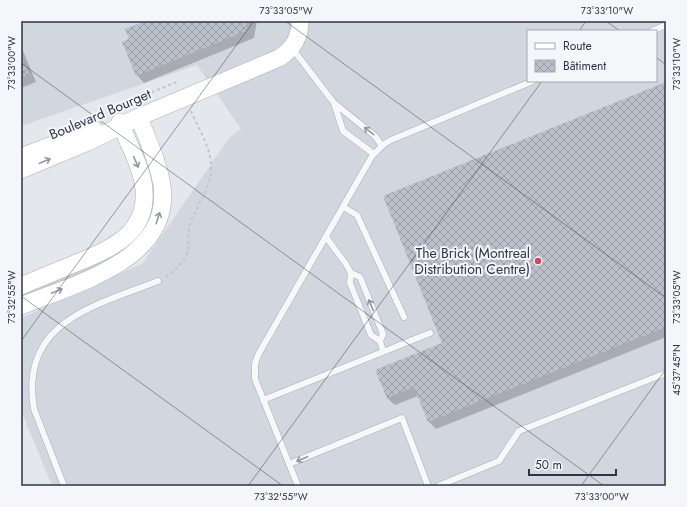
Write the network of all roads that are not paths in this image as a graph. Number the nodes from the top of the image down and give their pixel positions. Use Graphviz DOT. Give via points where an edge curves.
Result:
graph roads {
  1 [pos="300,21"];
  2 [pos="666,25"];
  3 [pos="654,30"];
  4 [pos="292,48"];
  5 [pos="531,82"];
  6 [pos="334,103"];
  7 [pos="139,117"];
  8 [pos="120,124"];
  9 [pos="382,146"];
  10 [pos="374,154"];
  11 [pos="21,157"];
  12 [pos="21,170"];
  13 [pos="343,207"];
  14 [pos="326,237"];
  15 [pos="351,273"];
  16 [pos="158,281"];
  17 [pos="21,286"];
  18 [pos="21,306"];
  19 [pos="404,317"];
  20 [pos="430,333"];
  21 [pos="380,341"];
  22 [pos="383,351"];
  23 [pos="666,373"];
  24 [pos="263,400"];
  25 [pos="289,464"];
  26 [pos="64,486"];
  27 [pos="298,486"];
  28 [pos="428,486"];
  29 [pos="438,486"];
  1 -- 4 [label="main road" via="299,32"];
  2 -- 3 [label="lane"];
  4 -- 6 [label="lane"];
  4 -- 7 [label="main road, Boulevard Bourget" via="274,61"];
  5 -- 9 [label="lane"];
  9 -- 6 [label="lane, one-way" via="375,136"];
  6 -- 10 [label="lane" via="343,131"];
  7 -- 8 [label="main road, Boulevard Bourget"];
  18 -- 7 [label="main road, one-way" via="114,267 130,258 148,238 160,214 162,188 159,171"];
  8 -- 11 [label="main road, Boulevard Bourget" via="82,132"];
  12 -- 8 [label="main road, Boulevard Bourget, one-way" via="88,142"];
  8 -- 17 [label="main road, one-way" via="143,184 143,204 138,220 122,241 109,249"];
  9 -- 10 [label="lane"];
  10 -- 13 [label="lane"];
  13 -- 14 [label="lane"];
  13 -- 19 [label="lane" via="357,215"];
  14 -- 15 [label="lane"];
  14 -- 24 [label="lane" via="256,359 255,379"];
  15 -- 21 [label="lane" via="350,283 371,335"];
  21 -- 15 [label="lane, one-way" via="383,334 360,277"];
  16 -- 26 [label="lane" via="70,317 53,332 40,351 33,377 32,398"];
  20 -- 22 [label="lane"];
  21 -- 22 [label="lane"];
  22 -- 24 [label="lane"];
  23 -- 29 [label="lane" via="519,431 499,461"];
  24 -- 25 [label="lane"];
  25 -- 27 [label="lane"];
  28 -- 25 [label="lane, one-way" via="402,418"];
}
